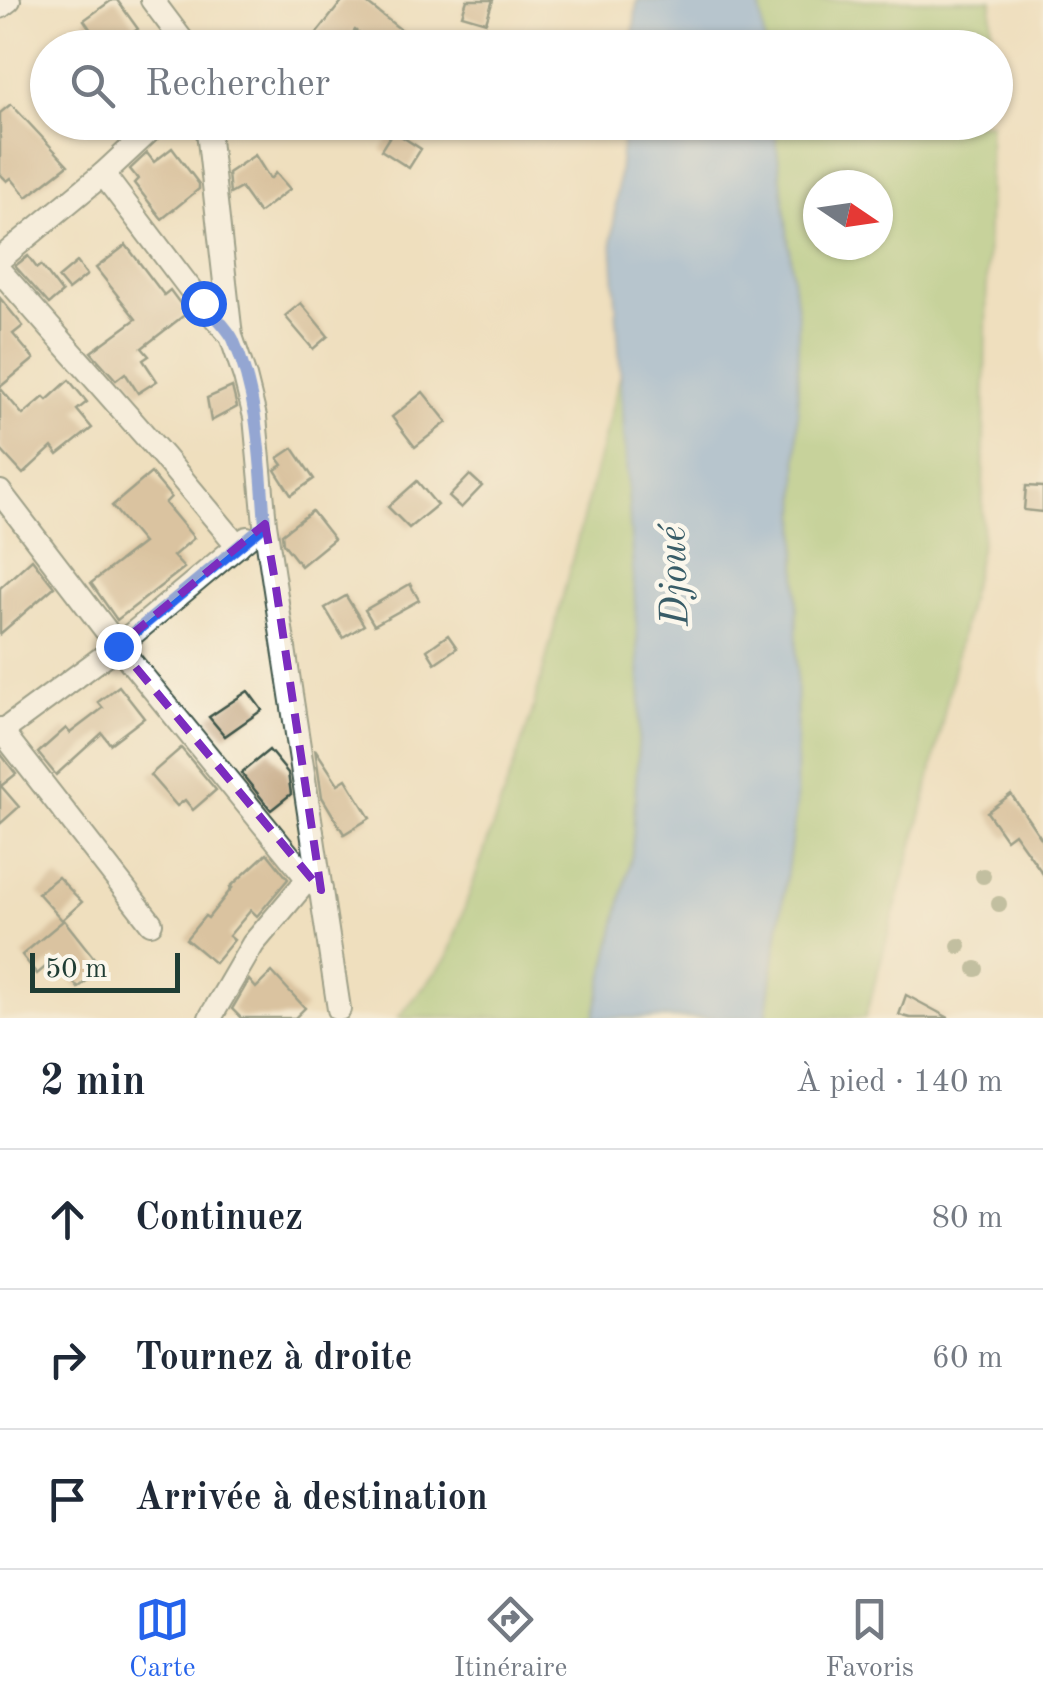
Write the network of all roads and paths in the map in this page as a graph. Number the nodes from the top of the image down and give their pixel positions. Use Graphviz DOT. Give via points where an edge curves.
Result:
graph roads {
  1 [pos="10,0"];
  2 [pos="152,0"];
  3 [pos="0,8"];
  4 [pos="174,30"];
  5 [pos="140,140"];
  6 [pos="209,140"];
  7 [pos="103,174"];
  8 [pos="0,259"];
  9 [pos="0,271"];
  10 [pos="231,336"];
  11 [pos="0,492"];
  12 [pos="265,524"];
  13 [pos="238,546"];
  14 [pos="118,646"];
  15 [pos="1,731"];
  16 [pos="315,884"];
  17 [pos="151,923"];
  18 [pos="339,1008"];
  19 [pos="210,1018"];
  1 -- 3 [label="street"];
  2 -- 4 [label="street"];
  5 -- 7 [label="street"];
  6 -- 10 [label="street"];
  7 -- 8 [label="street"];
  7 -- 10 [label="street"];
  9 -- 13 [label="street"];
  10 -- 12 [label="street" via="255,416"];
  11 -- 14 [label="street"];
  12 -- 13 [label="street"];
  12 -- 16 [label="street"];
  13 -- 14 [label="street"];
  14 -- 15 [label="street"];
  14 -- 16 [label="street"];
  15 -- 17 [label="street"];
  16 -- 18 [label="street"];
  16 -- 19 [label="street" via="253,944"];
}
